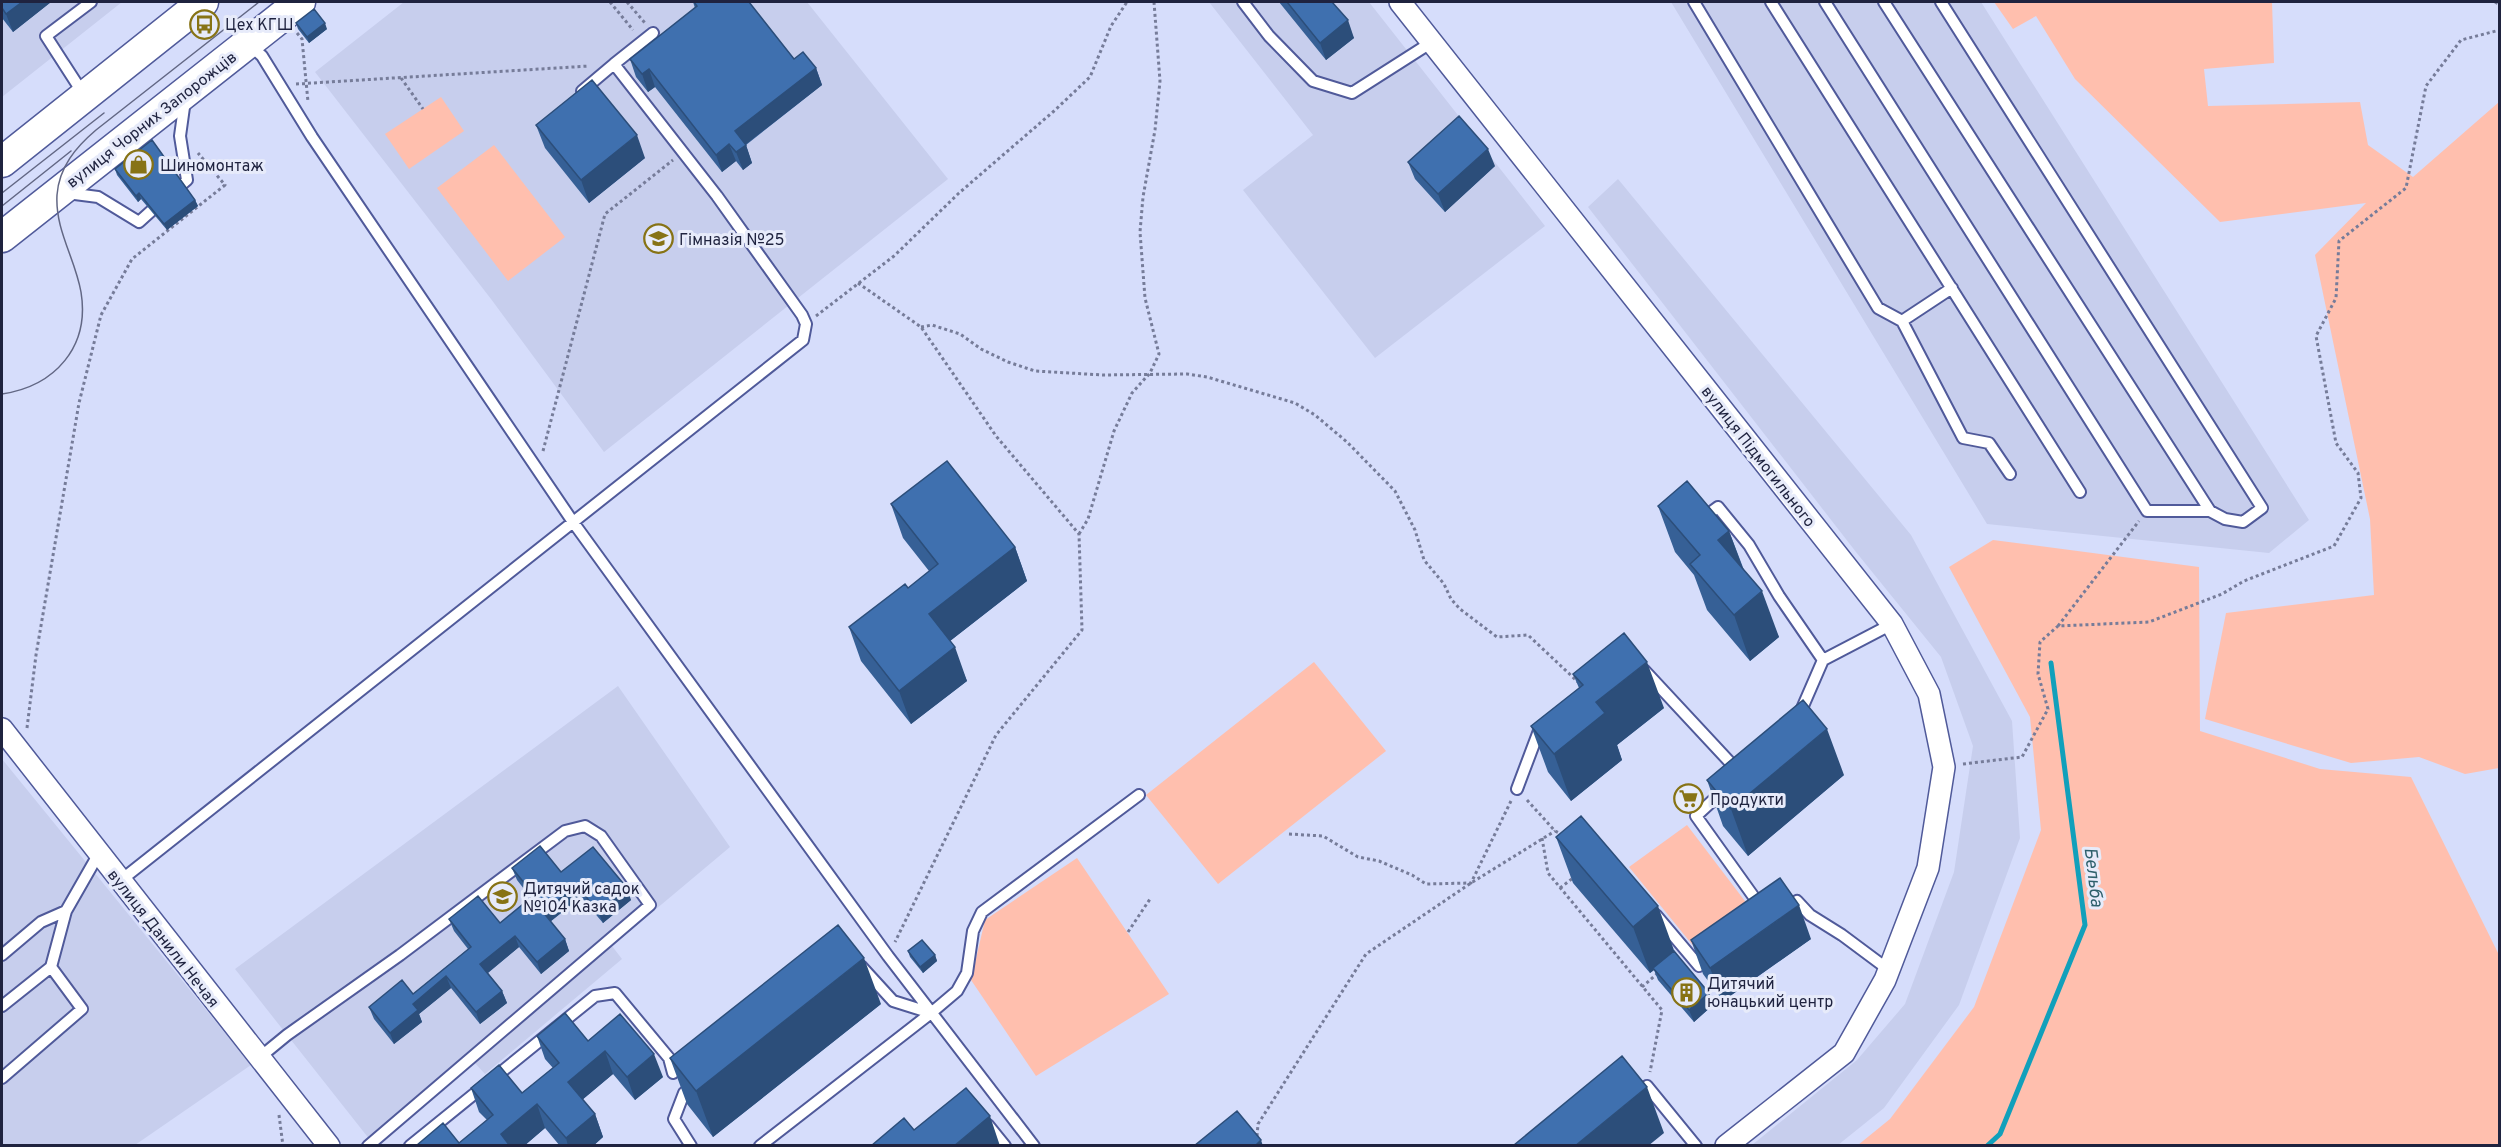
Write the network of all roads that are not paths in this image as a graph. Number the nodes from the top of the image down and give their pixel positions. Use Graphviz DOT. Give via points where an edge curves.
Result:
graph roads {
  1 [pos="91,2"];
  2 [pos="203,2"];
  3 [pos="300,2"];
  4 [pos="1242,2"];
  5 [pos="1400,2"];
  6 [pos="1694,2"];
  7 [pos="1771,2"];
  8 [pos="1825,2"];
  9 [pos="1884,2"];
  10 [pos="1941,2"];
  11 [pos="653,33"];
  12 [pos="1432,42"];
  13 [pos="248,43"];
  14 [pos="614,64"];
  15 [pos="187,91"];
  16 [pos="84,95"];
  17 [pos="569,101"];
  18 [pos="2,162"];
  19 [pos="57,192"];
  20 [pos="2,237"];
  21 [pos="1952,288"];
  22 [pos="1902,321"];
  23 [pos="2010,474"];
  24 [pos="2080,492"];
  25 [pos="2210,511"];
  26 [pos="573,522"];
  27 [pos="1689,528"];
  28 [pos="1892,624"];
  29 [pos="1635,660"];
  30 [pos="1823,660"];
  31 [pos="1550,716"];
  32 [pos="1798,719"];
  33 [pos="2,729"];
  34 [pos="1517,789"];
  35 [pos="1139,795"];
  36 [pos="98,855"];
  37 [pos="120,881"];
  38 [pos="1648,906"];
  39 [pos="66,912"];
  40 [pos="1716,954"];
  41 [pos="2,955"];
  42 [pos="848,966"];
  43 [pos="51,967"];
  44 [pos="1888,970"];
  45 [pos="2,1006"];
  46 [pos="931,1013"];
  47 [pos="259,1058"];
  48 [pos="673,1073"];
  49 [pos="2,1078"];
  50 [pos="702,1078"];
  51 [pos="1630,1099"];
  52 [pos="981,1117"];
  53 [pos="329,1146"];
  54 [pos="368,1146"];
  55 [pos="410,1146"];
  56 [pos="691,1146"];
  57 [pos="760,1146"];
  58 [pos="1005,1146"];
  59 [pos="1034,1146"];
  60 [pos="1696,1146"];
  61 [pos="1726,1146"];
  1 -- 16 [label="lane" via="46,36"];
  2 -- 16 [label="main road"];
  3 -- 13 [label="main road, вулиця Чорних Запорожців"];
  4 -- 12 [label="lane" via="1313,81 1352,93"];
  5 -- 12 [label="street, вулиця Підмогильного"];
  6 -- 22 [label="lane" via="1878,308"];
  7 -- 21 [label="lane"];
  8 -- 25 [label="lane" via="2147,511"];
  9 -- 25 [label="lane"];
  10 -- 25 [label="lane" via="2262,508 2243,522"];
  11 -- 14 [label="lane"];
  12 -- 28 [label="street, вулиця Підмогильного"];
  13 -- 15 [label="main road, вулиця Чорних Запорожців"];
  13 -- 26 [label="lane" via="262,56 312,137"];
  14 -- 17 [label="lane"];
  14 -- 26 [label="lane" via="717,196 806,324 806,333 797,345"];
  15 -- 19 [label="main road, вулиця Чорних Запорожців"];
  15 -- 19 [label="lane" via="180,136 187,180 139,222 98,197"];
  16 -- 18 [label="main road"];
  19 -- 20 [label="main road, вулиця Чорних Запорожців"];
  21 -- 22 [label="lane"];
  21 -- 24 [label="lane"];
  22 -- 23 [label="lane" via="1963,438 1989,443"];
  26 -- 37 [label="lane"];
  26 -- 46 [label="lane"];
  27 -- 30 [label="lane" via="1718,507 1749,545"];
  28 -- 30 [label="lane"];
  28 -- 44 [label="street, вулиця Підмогильного" via="1929,694 1944,767 1928,868"];
  29 -- 44 [label="lane" via="1746,770 1696,816 1774,916 1797,901 1810,915"];
  30 -- 32 [label="lane"];
  31 -- 34 [label="lane" via="1542,723"];
  33 -- 36 [label="street, вулиця Данили Нечая"];
  35 -- 46 [label="lane" via="982,912 973,931 967,973 957,991"];
  36 -- 37 [label="street, вулиця Данили Нечая"];
  36 -- 39 [label="lane"];
  37 -- 47 [label="street, вулиця Данили Нечая"];
  38 -- 40 [label="lane" via="1698,966"];
  39 -- 41 [label="lane" via="41,922"];
  39 -- 43 [label="lane"];
  42 -- 46 [label="lane" via="859,964 893,1001"];
  43 -- 45 [label="lane"];
  43 -- 49 [label="lane" via="82,1009"];
  44 -- 61 [label="street" via="1844,1053"];
  46 -- 57 [label="lane"];
  46 -- 59 [label="lane"];
  47 -- 53 [label="street, вулиця Данили Нечая"];
  47 -- 54 [label="lane" via="565,831 585,826 601,836 650,905"];
  48 -- 55 [label="lane" via="669,1058 615,993 594,996"];
  50 -- 56 [label="lane" via="684,1093 674,1119"];
  51 -- 60 [label="lane" via="1647,1086"];
  52 -- 58 [label="lane"];
}
